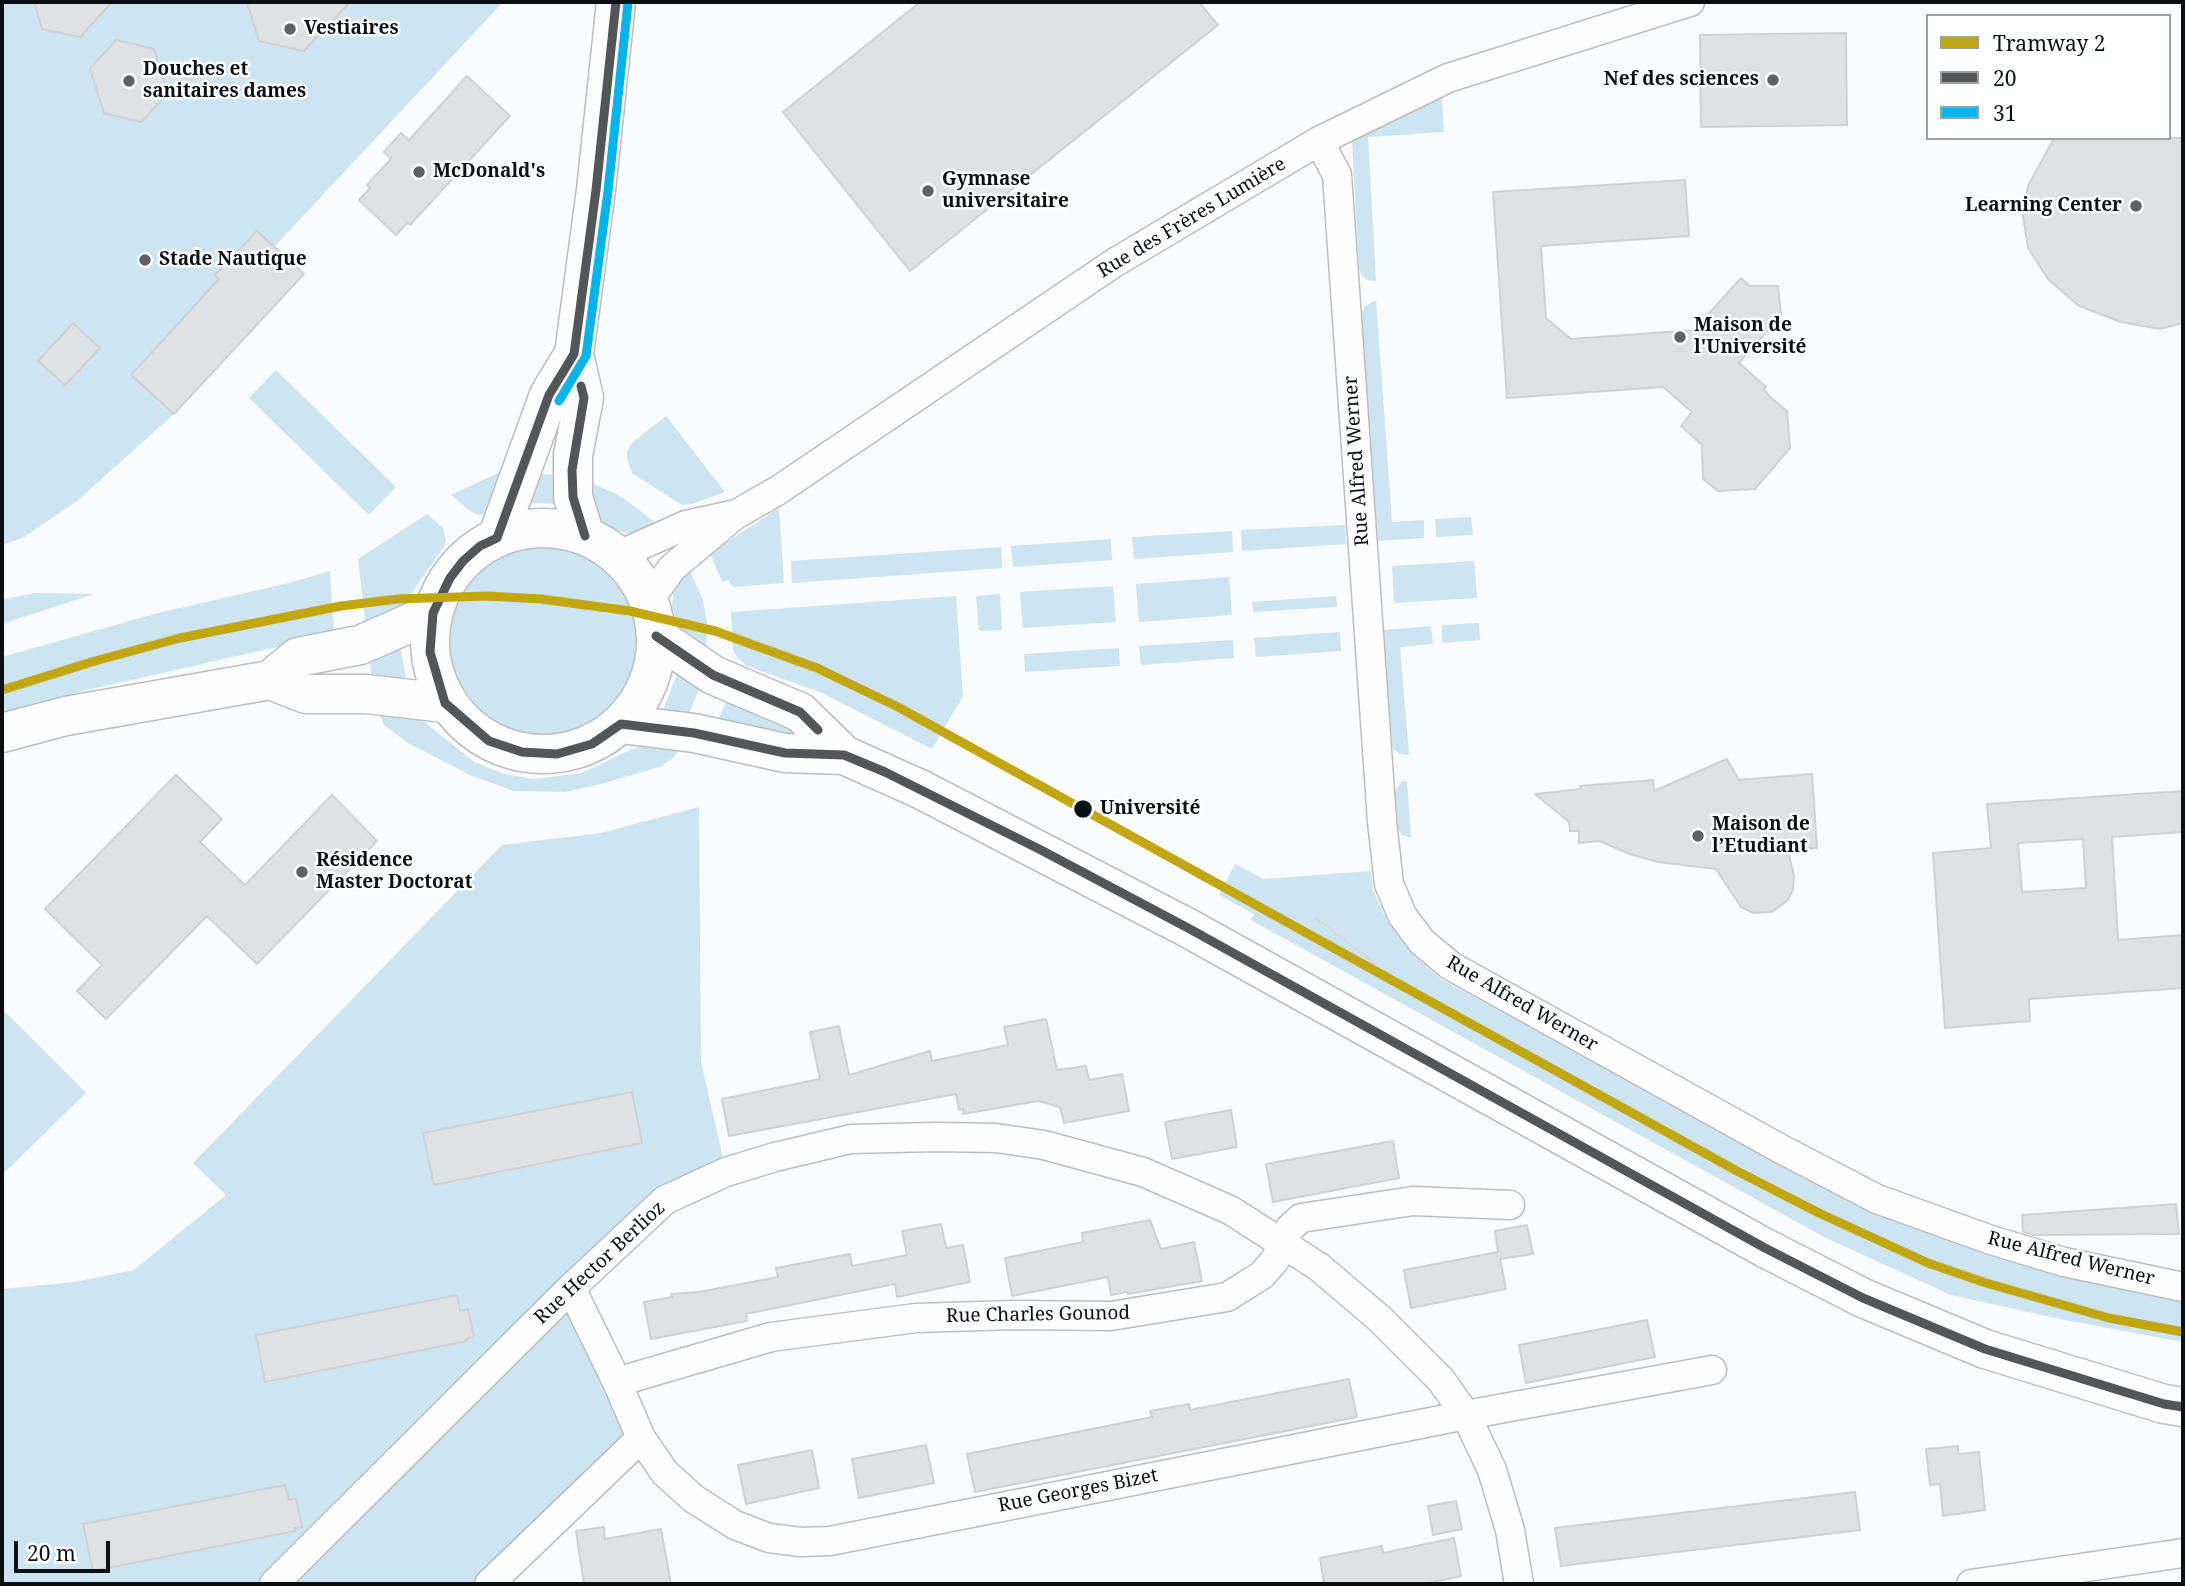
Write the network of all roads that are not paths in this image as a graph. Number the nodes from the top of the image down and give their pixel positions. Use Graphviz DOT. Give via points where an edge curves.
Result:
graph roads {
  1 [pos="616,2"];
  2 [pos="1690,2"];
  3 [pos="1319,141"];
  4 [pos="574,354"];
  5 [pos="735,515"];
  6 [pos="497,538"];
  7 [pos="601,546"];
  8 [pos="433,613"];
  9 [pos="653,618"];
  10 [pos="270,680"];
  11 [pos="445,703"];
  12 [pos="621,724"];
  13 [pos="2,733"];
  14 [pos="844,755"];
  15 [pos="1510,1205"];
  16 [pos="1283,1244"];
  17 [pos="2183,1287"];
  18 [pos="571,1288"];
  19 [pos="1712,1370"];
  20 [pos="617,1382"];
  21 [pos="2183,1407"];
  22 [pos="1466,1415"];
  23 [pos="641,1438"];
  24 [pos="2183,1553"];
  25 [pos="274,1584"];
  26 [pos="489,1584"];
  27 [pos="1519,1584"];
  28 [pos="1971,1584"];
  1 -- 4 [label="main road"];
  2 -- 3 [label="street, Rue des Frères Lumière" via="1448,78"];
  3 -- 5 [label="street, Rue des Frères Lumière" via="1114,263"];
  3 -- 17 [label="street, Rue Alfred Werner" via="1337,175 1389,884 1402,915 1422,942 1451,966 1877,1199 2064,1262"];
  4 -- 6 [label="main road" via="549,395"];
  4 -- 7 [label="main road" via="584,398 573,455 573,497"];
  5 -- 7 [label="street, Rue des Frères Lumière"];
  5 -- 9 [label="street, Rue des Frères Lumière" via="672,568"];
  6 -- 7 [label="main road" via="541,528"];
  6 -- 8 [label="main road" via="463,561"];
  7 -- 9 [label="main road" via="630,568"];
  8 -- 10 [label="main road" via="360,645 298,657"];
  8 -- 11 [label="main road" via="430,652"];
  9 -- 12 [label="main road" via="655,660 648,684"];
  9 -- 14 [label="main road" via="713,675 800,712"];
  10 -- 11 [label="main road" via="306,694 366,694"];
  10 -- 13 [label="main road" via="66,716"];
  11 -- 12 [label="main road" via="489,740 522,752 557,754 592,744"];
  12 -- 14 [label="main road" via="694,733 785,753"];
  14 -- 21 [label="main road" via="920,789 1188,928 1863,1298 1985,1349"];
  15 -- 16 [label="street, Rue Charles Gounod" via="1413,1200 1301,1217"];
  16 -- 18 [label="street, Rue Hector Berlioz" via="1230,1210 1143,1172 1044,1146 996,1138 852,1139 726,1172 665,1200"];
  16 -- 20 [label="street, Rue Charles Gounod" via="1262,1275 1227,1297 1111,1316 916,1318 771,1337"];
  16 -- 22 [label="street, Rue Hector Berlioz" via="1319,1267 1380,1319 1441,1380"];
  18 -- 20 [label="street, Rue Georges Bizet"];
  18 -- 25 [label="street, Rue Hector Berlioz"];
  19 -- 22 [label="street, Rue Georges Bizet"];
  20 -- 23 [label="street, Rue Georges Bizet"];
  22 -- 23 [label="street, Rue Georges Bizet" via="830,1541 801,1542 769,1538 735,1525 694,1499 665,1473"];
  22 -- 27 [label="street, Rue Hector Berlioz" via="1496,1482"];
  23 -- 26 [label="street"];
  24 -- 28 [label="street"];
}
